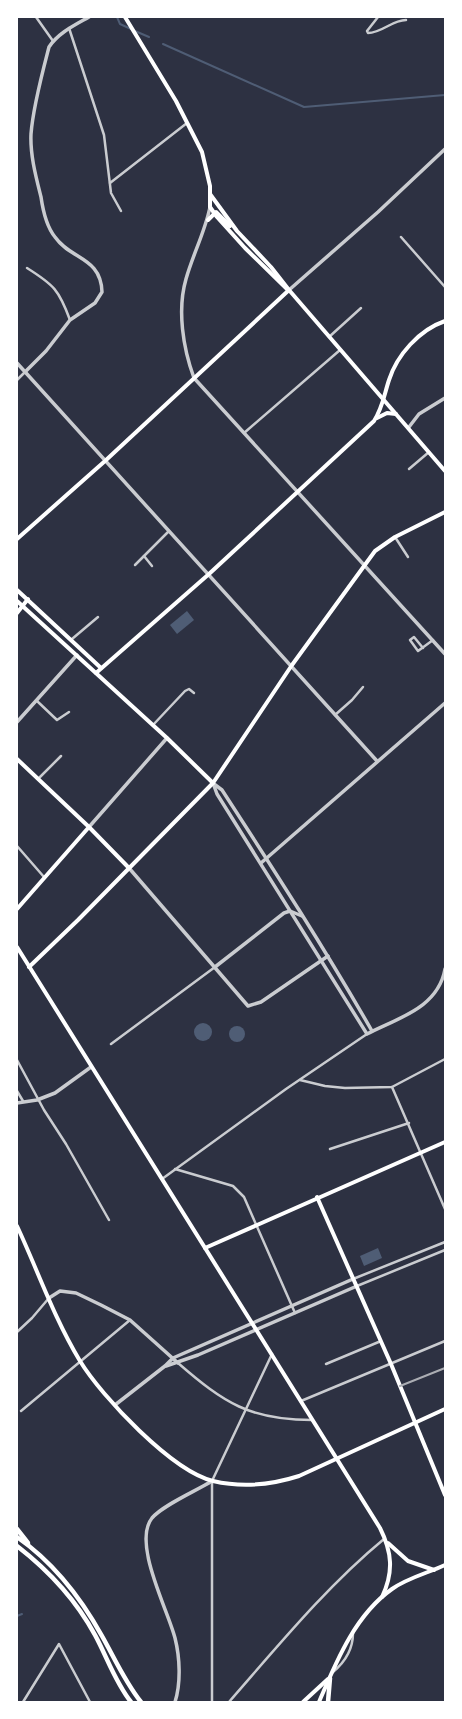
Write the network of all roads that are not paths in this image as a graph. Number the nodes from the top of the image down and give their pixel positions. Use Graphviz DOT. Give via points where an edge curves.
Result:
graph roads {
  1 [pos="36,17"];
  2 [pos="89,17"];
  3 [pos="125,17"];
  4 [pos="378,17"];
  5 [pos="406,20"];
  6 [pos="69,28"];
  7 [pos="53,41"];
  8 [pos="187,123"];
  9 [pos="445,149"];
  10 [pos="109,183"];
  11 [pos="210,194"];
  12 [pos="210,207"];
  13 [pos="121,211"];
  14 [pos="214,213"];
  15 [pos="208,220"];
  16 [pos="237,231"];
  17 [pos="401,237"];
  18 [pos="27,268"];
  19 [pos="445,287"];
  20 [pos="289,290"];
  21 [pos="361,308"];
  22 [pos="70,320"];
  23 [pos="445,321"];
  24 [pos="329,337"];
  25 [pos="340,349"];
  26 [pos="17,363"];
  27 [pos="25,372"];
  28 [pos="194,378"];
  29 [pos="17,380"];
  30 [pos="445,398"];
  31 [pos="385,399"];
  32 [pos="397,414"];
  33 [pos="374,420"];
  34 [pos="409,427"];
  35 [pos="244,433"];
  36 [pos="429,452"];
  37 [pos="105,461"];
  38 [pos="409,469"];
  39 [pos="445,471"];
  40 [pos="297,491"];
  41 [pos="445,512"];
  42 [pos="169,531"];
  43 [pos="395,537"];
  44 [pos="17,539"];
  45 [pos="144,556"];
  46 [pos="408,557"];
  47 [pos="364,563"];
  48 [pos="135,565"];
  49 [pos="152,566"];
  50 [pos="209,574"];
  51 [pos="17,590"];
  52 [pos="28,599"];
  53 [pos="17,601"];
  54 [pos="23,606"];
  55 [pos="17,613"];
  56 [pos="98,618"];
  57 [pos="72,639"];
  58 [pos="433,640"];
  59 [pos="423,648"];
  60 [pos="445,654"];
  61 [pos="77,655"];
  62 [pos="292,665"];
  63 [pos="101,668"];
  64 [pos="96,673"];
  65 [pos="363,687"];
  66 [pos="194,693"];
  67 [pos="37,701"];
  68 [pos="445,703"];
  69 [pos="69,712"];
  70 [pos="335,716"];
  71 [pos="17,722"];
  72 [pos="153,725"];
  73 [pos="167,738"];
  74 [pos="61,756"];
  75 [pos="17,759"];
  76 [pos="377,762"];
  77 [pos="38,778"];
  78 [pos="213,783"];
  79 [pos="89,827"];
  80 [pos="17,846"];
  81 [pos="266,859"];
  82 [pos="261,863"];
  83 [pos="129,868"];
  84 [pos="44,877"];
  85 [pos="17,909"];
  86 [pos="290,911"];
  87 [pos="304,918"];
  88 [pos="17,947"];
  89 [pos="328,956"];
  90 [pos="322,961"];
  91 [pos="29,966"];
  92 [pos="215,967"];
  93 [pos="445,969"];
  94 [pos="372,1031"];
  95 [pos="367,1034"];
  96 [pos="111,1044"];
  97 [pos="445,1059"];
  98 [pos="17,1060"];
  99 [pos="91,1067"];
  100 [pos="300,1080"];
  101 [pos="392,1087"];
  102 [pos="17,1091"];
  103 [pos="38,1100"];
  104 [pos="23,1101"];
  105 [pos="17,1103"];
  106 [pos="409,1123"];
  107 [pos="445,1142"];
  108 [pos="330,1149"];
  109 [pos="421,1152"];
  110 [pos="175,1169"];
  111 [pos="162,1179"];
  112 [pos="317,1197"];
  113 [pos="445,1209"];
  114 [pos="109,1220"];
  115 [pos="256,1225"];
  116 [pos="18,1229"];
  117 [pos="445,1242"];
  118 [pos="205,1248"];
  119 [pos="445,1250"];
  120 [pos="353,1280"];
  121 [pos="357,1286"];
  122 [pos="321,1294"];
  123 [pos="49,1298"];
  124 [pos="323,1301"];
  125 [pos="292,1306"];
  126 [pos="295,1313"];
  127 [pos="130,1320"];
  128 [pos="253,1322"];
  129 [pos="257,1329"];
  130 [pos="17,1332"];
  131 [pos="381,1341"];
  132 [pos="445,1341"];
  133 [pos="272,1354"];
  134 [pos="173,1358"];
  135 [pos="80,1361"];
  136 [pos="178,1363"];
  137 [pos="326,1364"];
  138 [pos="391,1364"];
  139 [pos="166,1366"];
  140 [pos="301,1401"];
  141 [pos="115,1405"];
  142 [pos="245,1409"];
  143 [pos="445,1409"];
  144 [pos="21,1411"];
  145 [pos="314,1420"];
  146 [pos="415,1422"];
  147 [pos="336,1458"];
  148 [pos="212,1481"];
  149 [pos="445,1496"];
  150 [pos="17,1529"];
  151 [pos="17,1537"];
  152 [pos="385,1538"];
  153 [pos="388,1543"];
  154 [pos="17,1546"];
  155 [pos="33,1549"];
  156 [pos="17,1551"];
  157 [pos="30,1555"];
  158 [pos="445,1565"];
  159 [pos="434,1570"];
  160 [pos="382,1597"];
  161 [pos="330,1678"];
  162 [pos="22,1702"];
  163 [pos="90,1702"];
  164 [pos="131,1702"];
  165 [pos="141,1702"];
  166 [pos="175,1702"];
  167 [pos="212,1702"];
  168 [pos="229,1702"];
  169 [pos="303,1702"];
  170 [pos="319,1702"];
  171 [pos="328,1702"];
  1 -- 7 [label="street"];
  2 -- 6 [label="street"];
  3 -- 8 [label="main road"];
  4 -- 5 [label="street" via="368,33"];
  6 -- 7 [label="street"];
  6 -- 10 [label="street" via="104,135"];
  7 -- 22 [label="street" via="47,57 31,134 36,178 52,234 62,245 95,268 102,284 100,297"];
  8 -- 10 [label="street"];
  8 -- 11 [label="main road" via="202,152"];
  9 -- 20 [label="street"];
  10 -- 13 [label="street"];
  11 -- 12 [label="main road"];
  11 -- 16 [label="main road"];
  12 -- 14 [label="main road"];
  12 -- 15 [label="street"];
  14 -- 15 [label="main road"];
  14 -- 16 [label="main road"];
  14 -- 20 [label="main road" via="245,248"];
  15 -- 28 [label="street" via="185,280 183,297 185,354"];
  16 -- 20 [label="main road"];
  17 -- 19 [label="street"];
  18 -- 22 [label="street" via="45,279 58,292"];
  20 -- 24 [label="main road"];
  20 -- 28 [label="main road"];
  21 -- 24 [label="street"];
  22 -- 27 [label="street" via="46,352"];
  23 -- 31 [label="main road" via="424,332 407,349 392,372"];
  24 -- 25 [label="main road"];
  25 -- 31 [label="main road"];
  25 -- 35 [label="street"];
  26 -- 27 [label="street"];
  27 -- 29 [label="street"];
  27 -- 37 [label="street"];
  28 -- 35 [label="street"];
  28 -- 37 [label="main road"];
  30 -- 34 [label="street" via="419,414"];
  31 -- 32 [label="main road"];
  31 -- 33 [label="main road"];
  32 -- 33 [label="main road" via="387,413"];
  32 -- 34 [label="main road"];
  33 -- 40 [label="main road"];
  34 -- 36 [label="main road"];
  35 -- 40 [label="street"];
  36 -- 38 [label="street"];
  36 -- 39 [label="main road"];
  37 -- 42 [label="street"];
  37 -- 44 [label="main road"];
  40 -- 47 [label="street"];
  40 -- 50 [label="main road"];
  41 -- 43 [label="main road"];
  42 -- 45 [label="street"];
  42 -- 50 [label="street"];
  43 -- 46 [label="street"];
  43 -- 47 [label="main road" via="375,551"];
  45 -- 48 [label="street"];
  45 -- 49 [label="street"];
  47 -- 58 [label="street"];
  47 -- 62 [label="main road"];
  50 -- 62 [label="street"];
  50 -- 63 [label="main road"];
  51 -- 52 [label="main road"];
  52 -- 54 [label="main road"];
  52 -- 57 [label="main road"];
  53 -- 54 [label="main road"];
  54 -- 55 [label="main road"];
  54 -- 61 [label="main road"];
  56 -- 57 [label="street"];
  57 -- 63 [label="main road"];
  58 -- 59 [label="street"];
  58 -- 60 [label="street"];
  59 -- 59 [label="street" via="416,650 410,640 414,637"];
  61 -- 64 [label="main road"];
  61 -- 67 [label="street"];
  62 -- 70 [label="street"];
  62 -- 78 [label="main road"];
  63 -- 64 [label="main road"];
  64 -- 72 [label="main road"];
  65 -- 70 [label="street"];
  66 -- 72 [label="street" via="189,689 185,691"];
  67 -- 69 [label="street" via="57,720"];
  67 -- 71 [label="street"];
  68 -- 76 [label="street"];
  70 -- 76 [label="street"];
  72 -- 73 [label="main road"];
  73 -- 78 [label="main road"];
  73 -- 79 [label="street"];
  74 -- 77 [label="street"];
  75 -- 77 [label="main road"];
  76 -- 81 [label="street"];
  77 -- 79 [label="main road"];
  78 -- 81 [label="street" via="220,788"];
  78 -- 82 [label="street" via="217,794"];
  78 -- 83 [label="main road"];
  79 -- 83 [label="main road"];
  79 -- 84 [label="main road"];
  80 -- 84 [label="street"];
  81 -- 82 [label="street"];
  81 -- 87 [label="street"];
  82 -- 86 [label="street"];
  83 -- 91 [label="main road"];
  83 -- 92 [label="street"];
  84 -- 85 [label="main road"];
  86 -- 87 [label="street"];
  86 -- 90 [label="street"];
  86 -- 92 [label="street" via="281,915"];
  87 -- 89 [label="street"];
  88 -- 91 [label="main road"];
  89 -- 90 [label="street"];
  89 -- 94 [label="street"];
  90 -- 92 [label="street" via="252,1006 245,1004"];
  90 -- 95 [label="street"];
  91 -- 99 [label="main road"];
  92 -- 96 [label="street"];
  93 -- 94 [label="street" via="441,985 431,998 418,1009"];
  94 -- 95 [label="street"];
  95 -- 100 [label="street"];
  97 -- 101 [label="street"];
  98 -- 103 [label="street"];
  99 -- 103 [label="street" via="55,1093"];
  99 -- 111 [label="main road"];
  100 -- 101 [label="street" via="345,1088"];
  100 -- 110 [label="street"];
  101 -- 106 [label="street"];
  102 -- 104 [label="street"];
  103 -- 104 [label="street"];
  103 -- 114 [label="street"];
  104 -- 105 [label="street"];
  106 -- 108 [label="street"];
  106 -- 109 [label="street"];
  107 -- 109 [label="main road"];
  109 -- 112 [label="main road"];
  109 -- 113 [label="street"];
  110 -- 111 [label="street"];
  110 -- 115 [label="street" via="233,1186 244,1197"];
  111 -- 118 [label="main road"];
  112 -- 115 [label="main road"];
  112 -- 120 [label="main road"];
  115 -- 118 [label="main road"];
  115 -- 125 [label="street"];
  116 -- 123 [label="main road"];
  117 -- 120 [label="street"];
  118 -- 128 [label="main road"];
  119 -- 121 [label="street"];
  120 -- 121 [label="main road"];
  120 -- 122 [label="street"];
  121 -- 124 [label="street"];
  121 -- 131 [label="main road"];
  122 -- 124 [label="street"];
  122 -- 125 [label="street"];
  123 -- 127 [label="street" via="60,1291 76,1293"];
  123 -- 130 [label="street"];
  123 -- 135 [label="main road"];
  124 -- 126 [label="street"];
  125 -- 126 [label="street"];
  125 -- 128 [label="street"];
  126 -- 129 [label="street"];
  127 -- 134 [label="street"];
  127 -- 135 [label="street"];
  128 -- 129 [label="main road"];
  128 -- 134 [label="street"];
  129 -- 133 [label="main road"];
  129 -- 136 [label="street"];
  131 -- 137 [label="street"];
  131 -- 138 [label="main road"];
  132 -- 138 [label="street"];
  133 -- 140 [label="main road"];
  133 -- 142 [label="street"];
  134 -- 136 [label="street"];
  134 -- 139 [label="street"];
  135 -- 141 [label="main road"];
  135 -- 144 [label="street"];
  136 -- 139 [label="street"];
  136 -- 142 [label="street" via="212,1391"];
  138 -- 140 [label="street"];
  138 -- 146 [label="main road"];
  139 -- 141 [label="street"];
  140 -- 145 [label="main road"];
  141 -- 148 [label="main road" via="139,1431 165,1453"];
  142 -- 145 [label="street" via="287,1420"];
  142 -- 148 [label="street"];
  143 -- 146 [label="main road"];
  145 -- 147 [label="main road"];
  146 -- 147 [label="main road"];
  146 -- 149 [label="main road"];
  147 -- 148 [label="main road" via="278,1483 244,1486"];
  147 -- 152 [label="main road"];
  148 -- 166 [label="street" via="159,1512 149,1523 146,1531 150,1563 176,1644 179,1680"];
  148 -- 167 [label="street"];
  150 -- 155 [label="highway"];
  151 -- 155 [label="highway"];
  152 -- 153 [label="main road"];
  152 -- 168 [label="street" via="306,1616"];
  153 -- 159 [label="main road" via="408,1561"];
  153 -- 160 [label="main road" via="391,1565 388,1584"];
  154 -- 157 [label="highway"];
  155 -- 165 [label="highway" via="61,1577 77,1599 102,1636 126,1683"];
  156 -- 157 [label="highway"];
  157 -- 164 [label="highway" via="56,1581 80,1612 95,1634 121,1688"];
  158 -- 159 [label="main road"];
  159 -- 160 [label="main road" via="399,1585"];
  160 -- 161 [label="main road" via="353,1633"];
  161 -- 169 [label="main road"];
  161 -- 170 [label="main road"];
  161 -- 171 [label="highway"];
  162 -- 163 [label="street" via="59,1644"];
}
